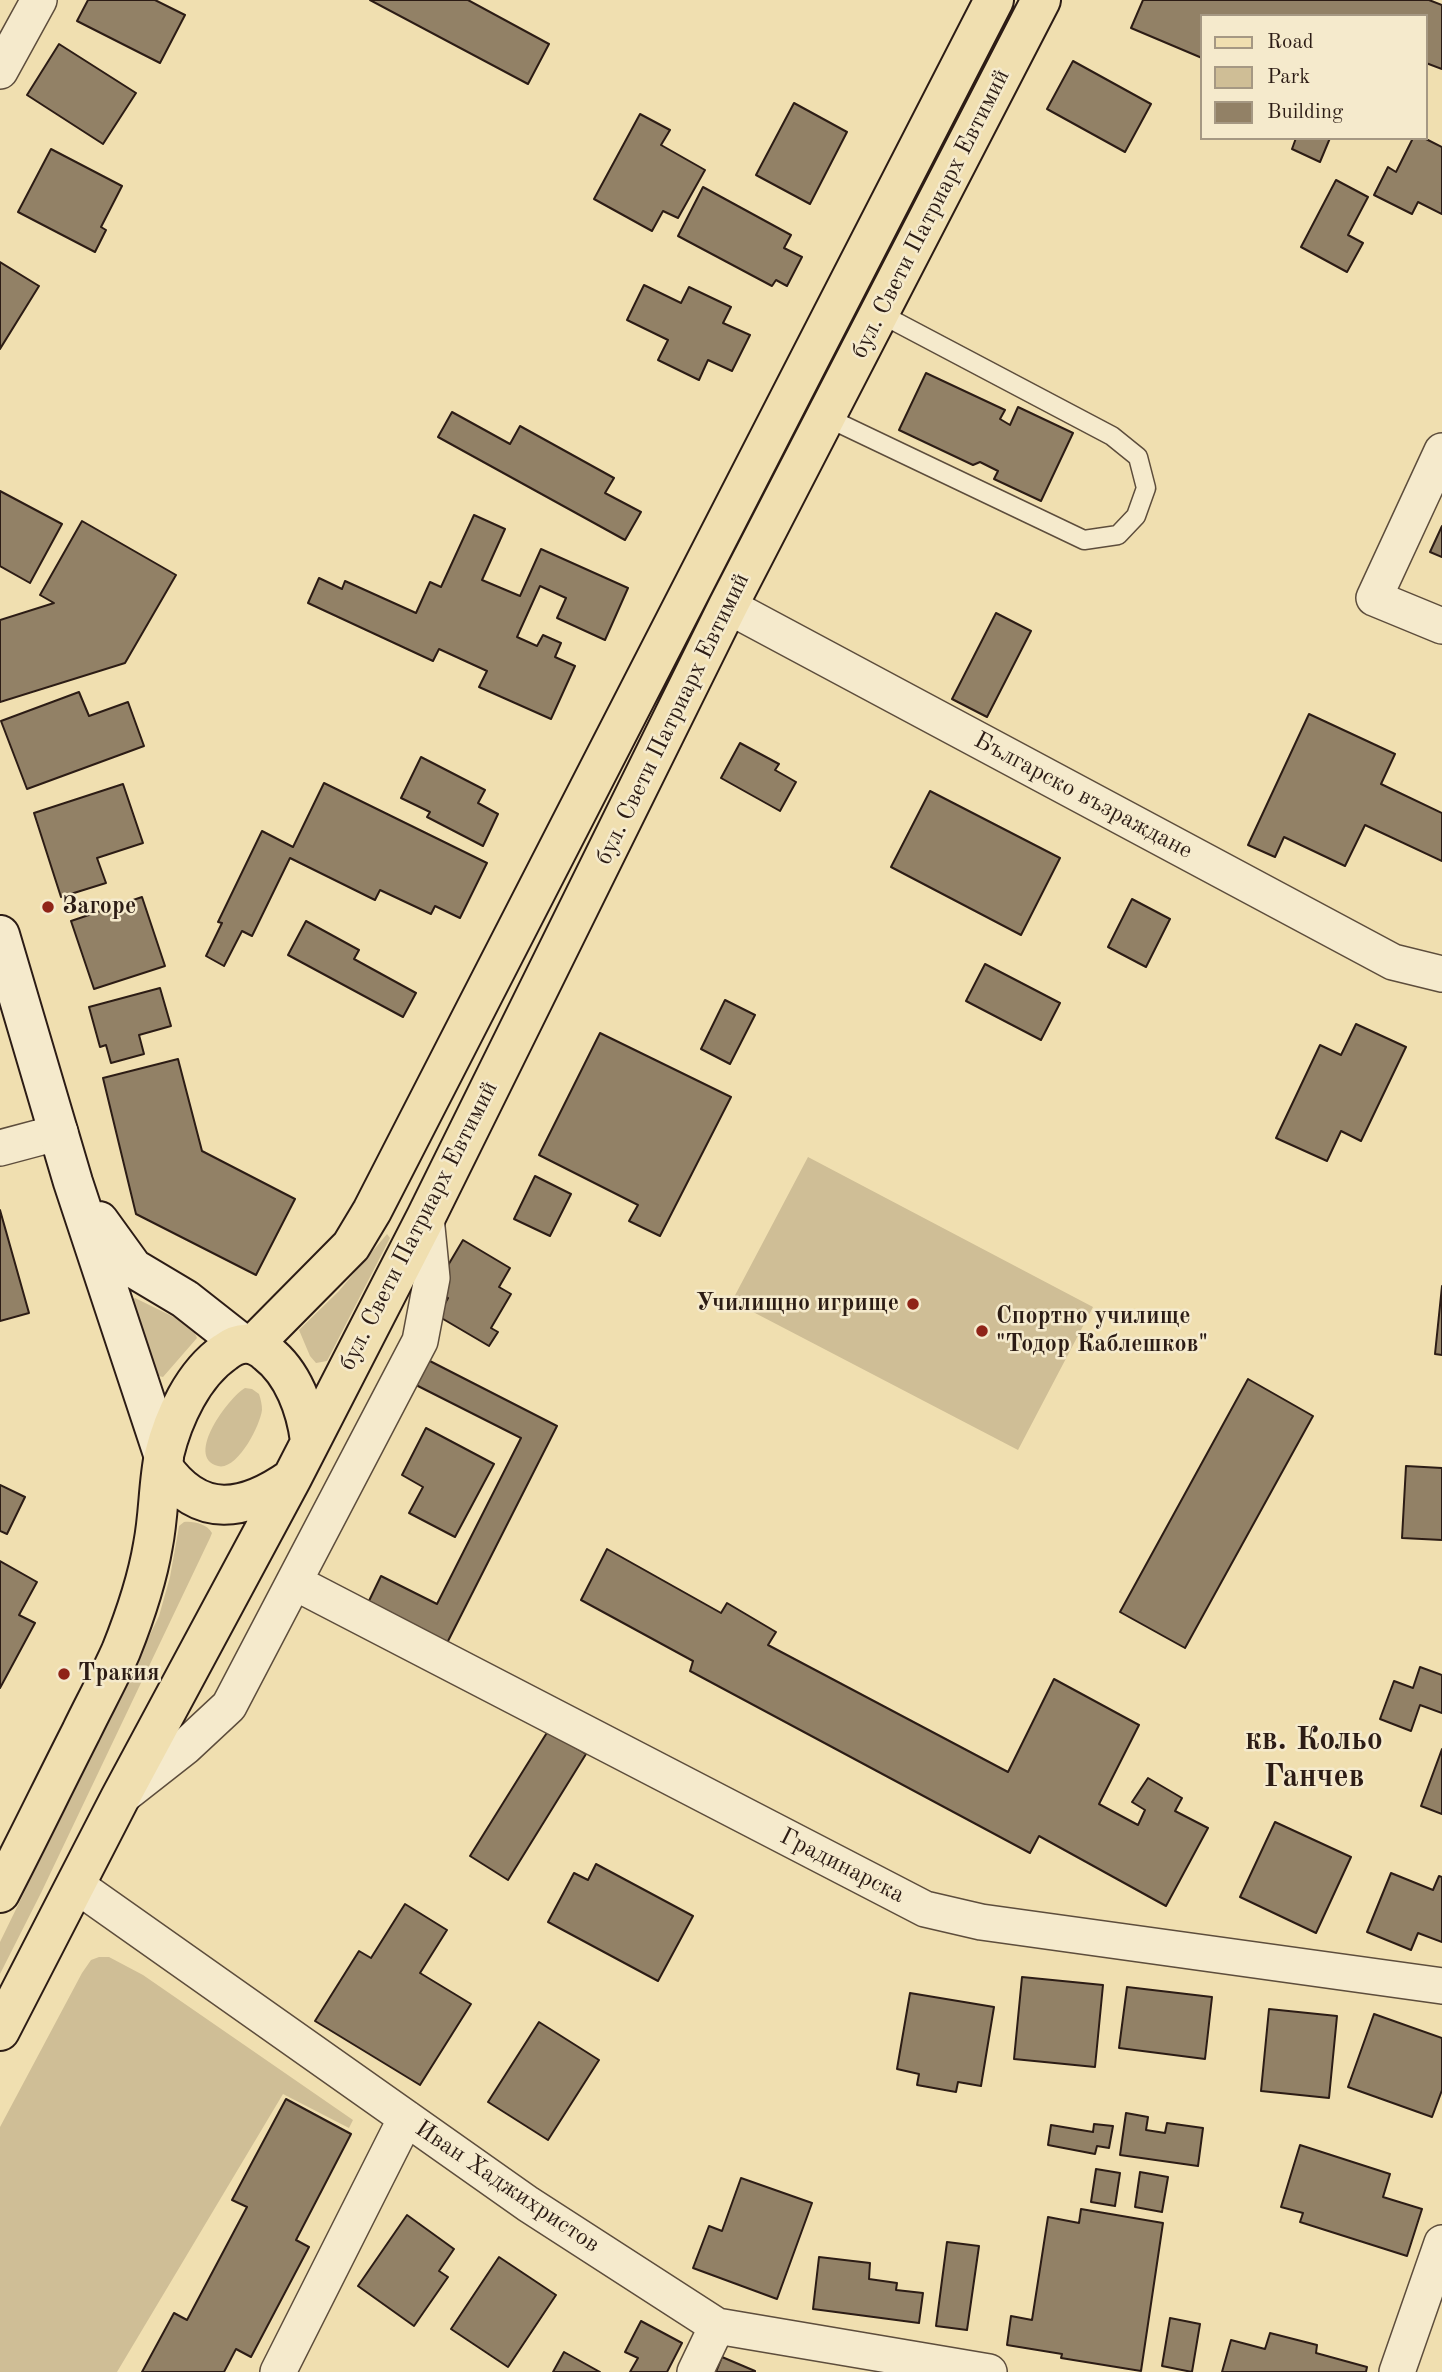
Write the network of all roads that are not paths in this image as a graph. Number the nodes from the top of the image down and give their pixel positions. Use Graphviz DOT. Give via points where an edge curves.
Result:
graph roads {
  1 [pos="39,0"];
  2 [pos="993,0"];
  3 [pos="1041,0"];
  4 [pos="0,71"];
  5 [pos="879,313"];
  6 [pos="826,417"];
  7 [pos="1442,451"];
  8 [pos="728,606"];
  9 [pos="1432,621"];
  10 [pos="0,935"];
  11 [pos="1442,974"];
  12 [pos="60,1132"];
  13 [pos="0,1148"];
  14 [pos="73,1182"];
  15 [pos="426,1217"];
  16 [pos="248,1343"];
  17 [pos="310,1441"];
  18 [pos="163,1462"];
  19 [pos="292,1478"];
  20 [pos="294,1582"];
  21 [pos="120,1798"];
  22 [pos="11,1845"];
  23 [pos="76,1885"];
  24 [pos="0,1893"];
  25 [pos="1442,1986"];
  26 [pos="0,2031"];
  27 [pos="406,2118"];
  28 [pos="1442,2242"];
  29 [pos="717,2326"];
  30 [pos="278,2372"];
  31 [pos="695,2372"];
  32 [pos="989,2372"];
  33 [pos="1397,2372"];
  1 -- 4 [label="street"];
  2 -- 16 [label="main road, бул. Свети Патриарх Евтимий" via="372,1211 351,1246"];
  3 -- 5 [label="main road, бул. Свети Патриарх Евтимий"];
  5 -- 6 [label="main road, бул. Свети Патриарх Евтимий"];
  5 -- 6 [label="lane" via="1112,436 1138,457 1146,488 1136,516 1118,535 1084,540"];
  6 -- 8 [label="main road, бул. Свети Патриарх Евтимий"];
  7 -- 9 [label="street" via="1374,598"];
  8 -- 11 [label="street, Българско възраждане" via="1393,962"];
  8 -- 15 [label="main road, бул. Свети Патриарх Евтимий"];
  10 -- 12 [label="street"];
  12 -- 13 [label="street"];
  12 -- 14 [label="street"];
  14 -- 16 [label="street" via="133,1268"];
  14 -- 18 [label="street"];
  15 -- 17 [label="main road, бул. Свети Патриарх Евтимий"];
  15 -- 20 [label="street" via="432,1278 420,1340"];
  16 -- 17 [label="main road" via="285,1371 303,1409"];
  16 -- 18 [label="main road" via="220,1355 191,1389"];
  17 -- 19 [label="main road"];
  18 -- 19 [label="main road" via="177,1484 214,1505 231,1506 262,1497"];
  18 -- 22 [label="main road" via="153,1544 139,1605 120,1654"];
  19 -- 21 [label="main road"];
  20 -- 21 [label="street" via="229,1706"];
  20 -- 25 [label="street, Градинарска" via="925,1909 981,1922"];
  21 -- 23 [label="main road"];
  22 -- 24 [label="main road"];
  23 -- 26 [label="main road"];
  23 -- 27 [label="street, Иван Хаджихристов"];
  27 -- 29 [label="street, Иван Хаджихристов" via="528,2204"];
  27 -- 30 [label="street"];
  28 -- 33 [label="street"];
  29 -- 31 [label="street"];
  29 -- 32 [label="street, Иван Хаджихристов"];
}
